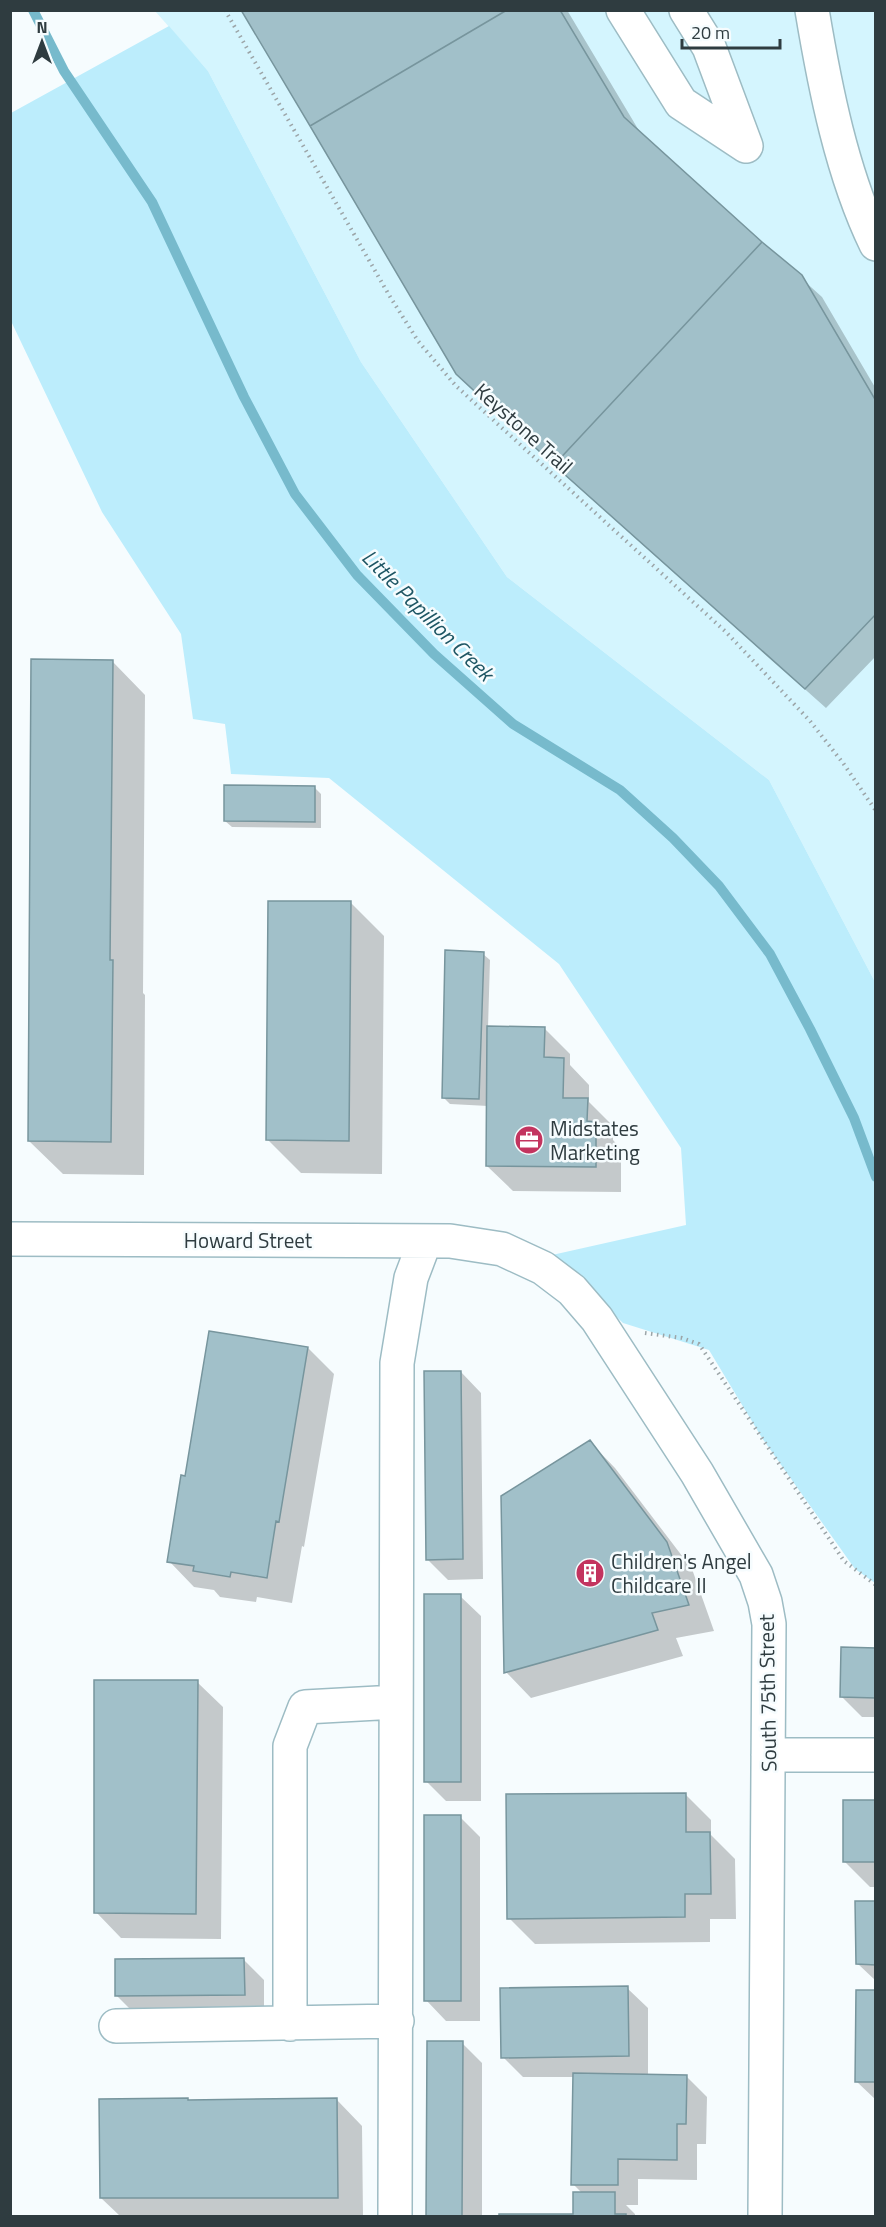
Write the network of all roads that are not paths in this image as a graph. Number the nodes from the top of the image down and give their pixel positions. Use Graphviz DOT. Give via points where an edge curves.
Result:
graph roads {
  1 [pos="623,10"];
  2 [pos="686,10"];
  3 [pos="812,10"];
  4 [pos="876,244"];
  5 [pos="10,1239"];
  6 [pos="425,1241"];
  7 [pos="484,1245"];
  8 [pos="396,1702"];
  9 [pos="768,1755"];
  10 [pos="876,1755"];
  11 [pos="397,2021"];
  12 [pos="290,2024"];
  13 [pos="116,2026"];
  14 [pos="395,2217"];
  15 [pos="765,2217"];
  1 -- 2 [label="street" via="681,103 746,146 709,46"];
  3 -- 4 [label="street" via="836,124 866,224"];
  5 -- 6 [label="street, Howard Street"];
  6 -- 7 [label="street, Howard Street"];
  6 -- 8 [label="street" via="411,1278 398,1363"];
  7 -- 9 [label="street, South 75th Street" via="543,1268 572,1290 602,1326 697,1473 756,1575 769,1624"];
  8 -- 11 [label="street"];
  8 -- 12 [label="street" via="305,1707 290,1746"];
  9 -- 10 [label="street"];
  9 -- 15 [label="street, South 75th Street"];
  11 -- 12 [label="street"];
  11 -- 14 [label="street"];
  12 -- 13 [label="street"];
}
